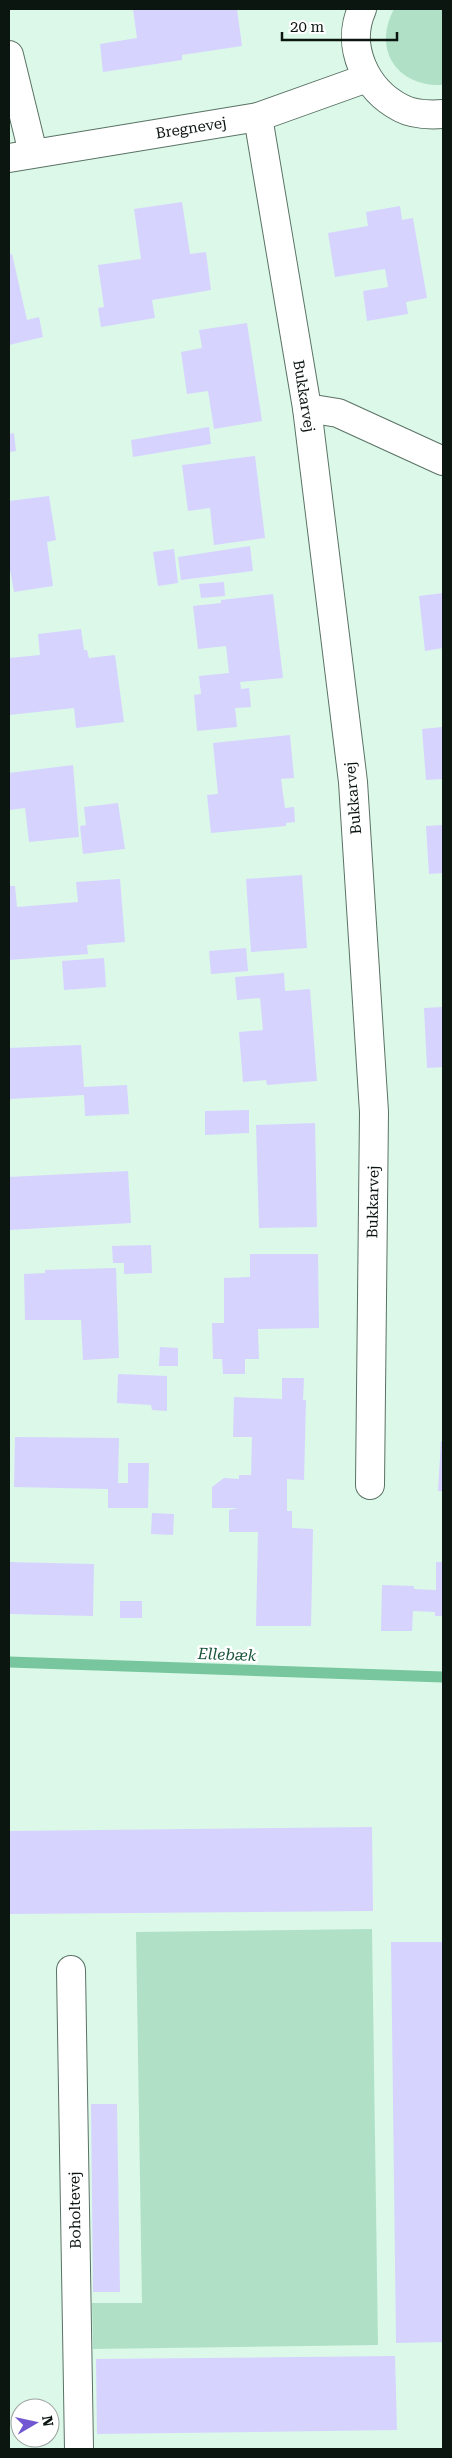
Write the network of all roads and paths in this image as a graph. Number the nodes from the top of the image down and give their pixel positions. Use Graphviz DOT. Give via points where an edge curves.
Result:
graph roads {
  1 [pos="362,9"];
  2 [pos="9,55"];
  3 [pos="367,78"];
  4 [pos="443,114"];
  5 [pos="258,117"];
  6 [pos="21,155"];
  7 [pos="307,408"];
  8 [pos="443,460"];
  9 [pos="370,1486"];
  10 [pos="71,1970"];
  11 [pos="79,2449"];
  1 -- 3 [label="street" via="356,38"];
  2 -- 6 [label="street"];
  3 -- 4 [label="street" via="383,96 402,109 425,115"];
  3 -- 5 [label="street, Bregnevej"];
  5 -- 6 [label="street, Bregnevej"];
  5 -- 7 [label="street, Bukkarvej"];
  7 -- 8 [label="street" via="338,413"];
  7 -- 9 [label="street, Bukkarvej" via="353,782 374,1112"];
  10 -- 11 [label="street, Boholtevej"];
}
